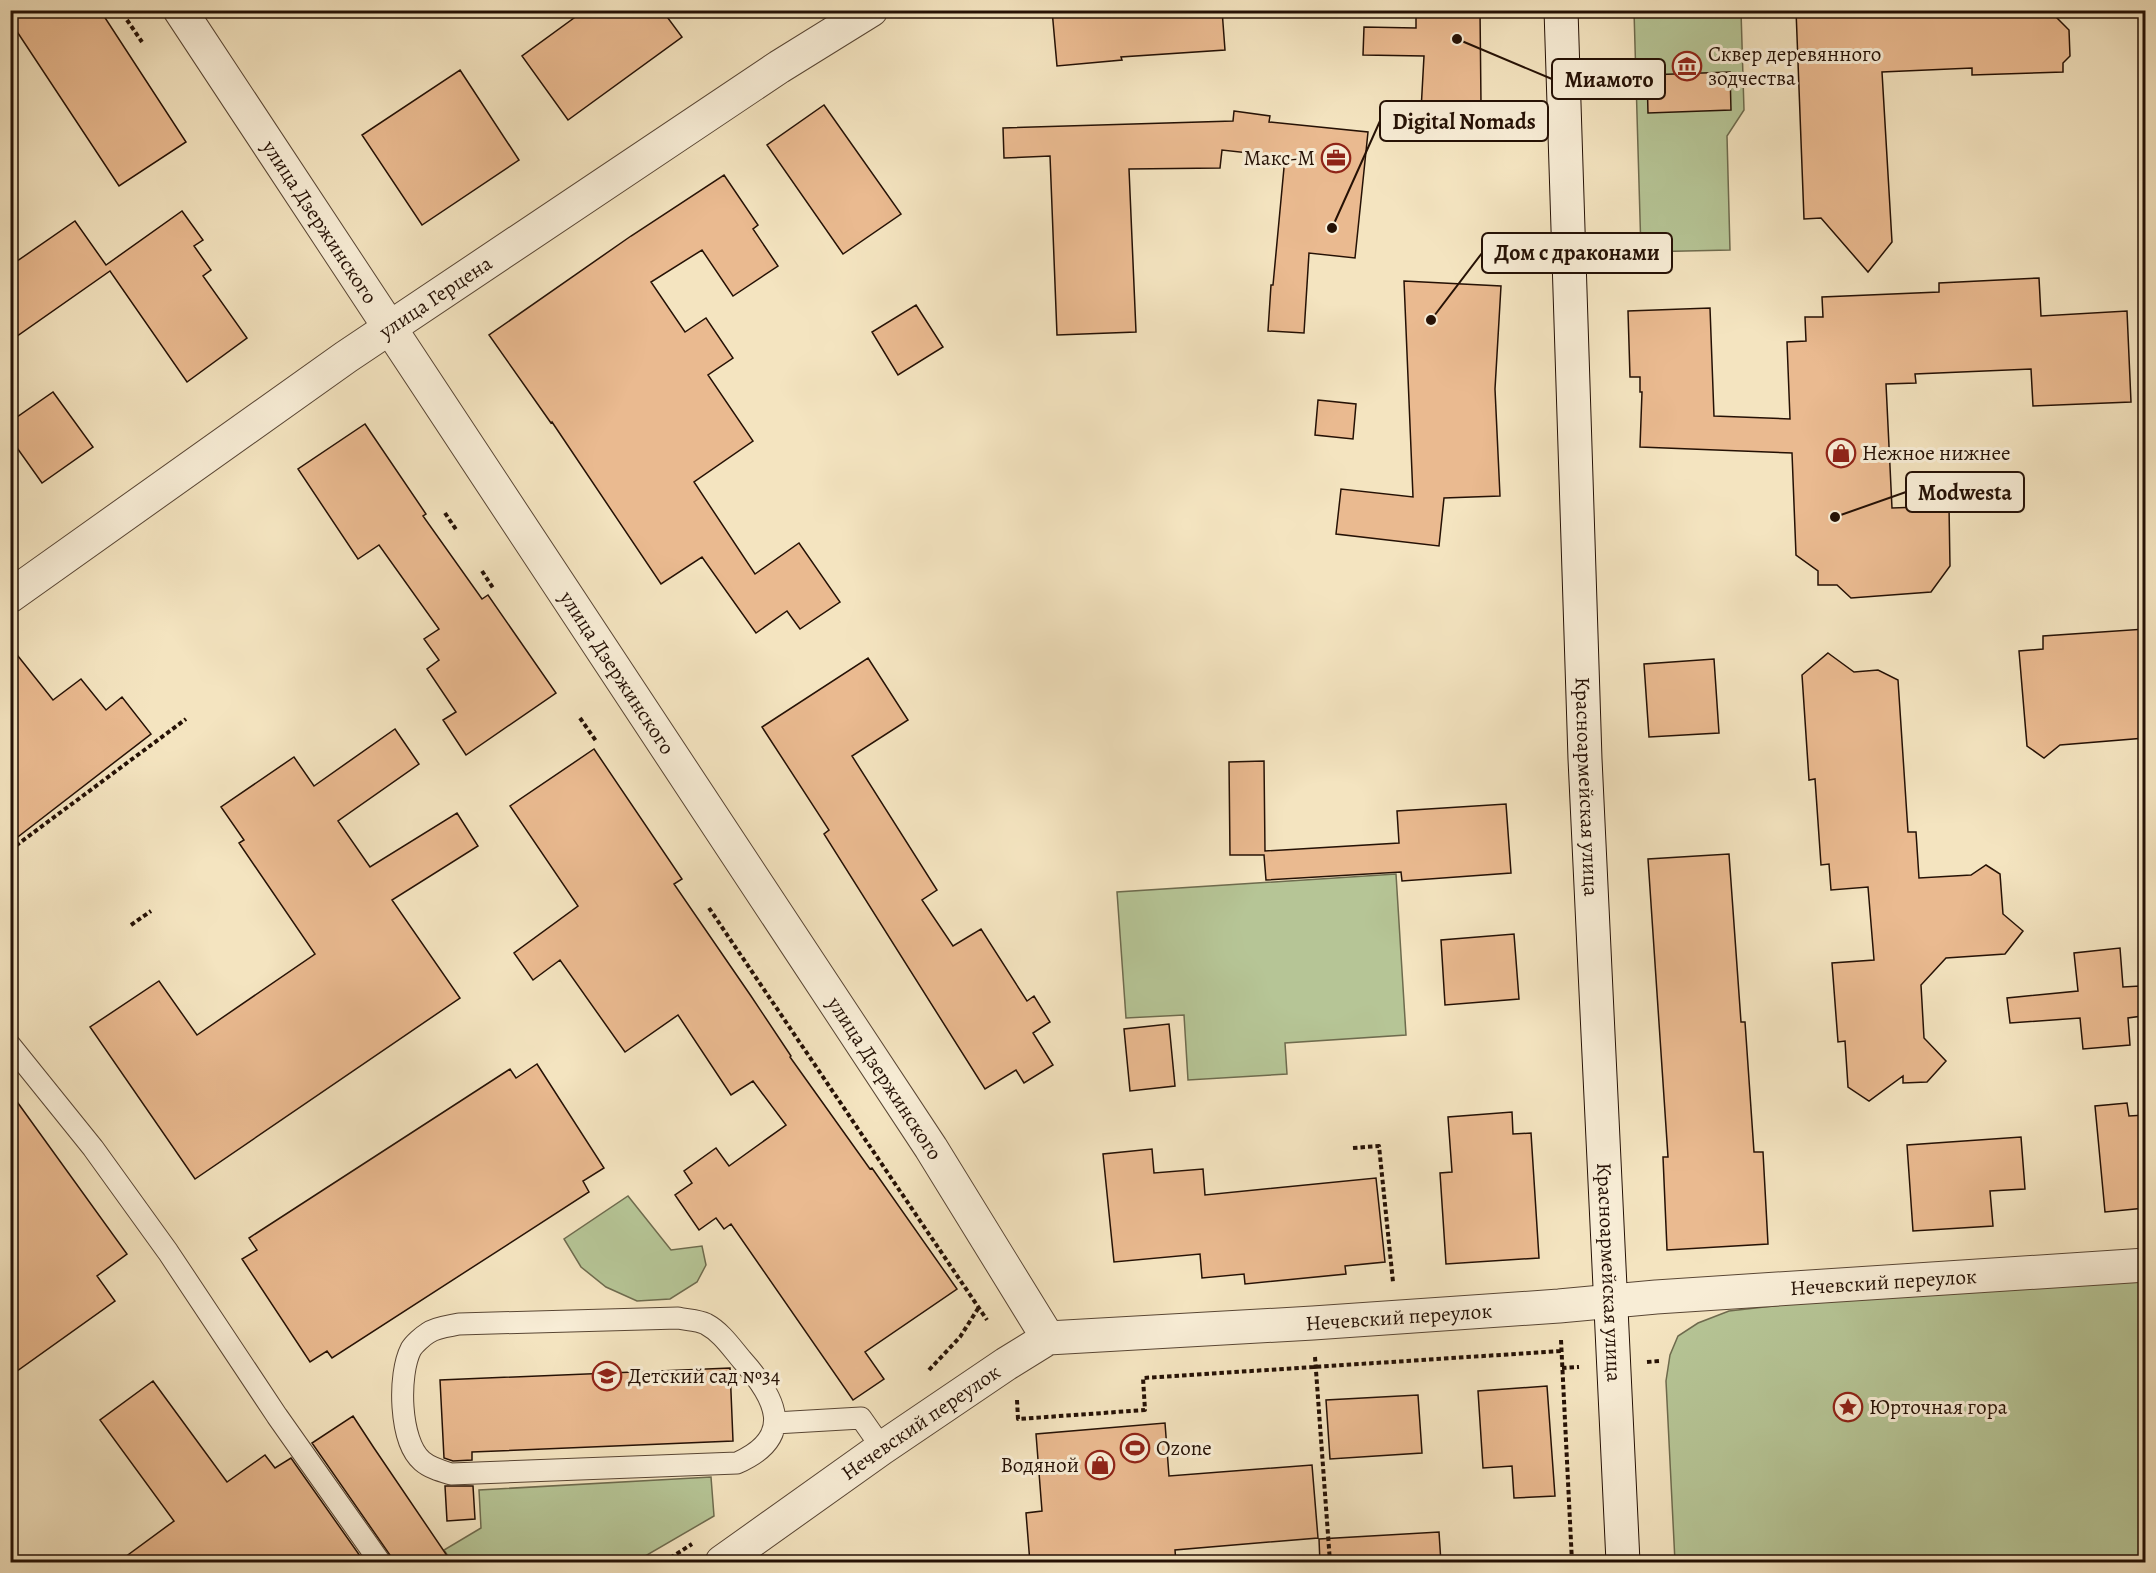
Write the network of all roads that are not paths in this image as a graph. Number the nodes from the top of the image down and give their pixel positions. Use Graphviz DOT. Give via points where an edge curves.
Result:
graph roads {
  1 [pos="180,10"];
  2 [pos="871,10"];
  3 [pos="1562,10"];
  4 [pos="390,328"];
  5 [pos="10,596"];
  6 [pos="10,1045"];
  7 [pos="2145,1264"];
  8 [pos="1609,1300"];
  9 [pos="1048,1338"];
  10 [pos="775,1423"];
  11 [pos="882,1448"];
  12 [pos="380,1563"];
  13 [pos="722,1563"];
  14 [pos="1623,1563"];
  1 -- 4 [label="street, улица Дзержинского"];
  2 -- 4 [label="street, улица Герцена"];
  3 -- 8 [label="street, Красноармейская улица" via="1585,759"];
  4 -- 5 [label="street, улица Герцена"];
  4 -- 9 [label="street, улица Дзержинского" via="931,1148"];
  6 -- 12 [label="lane" via="155,1233"];
  7 -- 8 [label="street, Нечевский переулок"];
  8 -- 9 [label="street, Нечевский переулок"];
  8 -- 14 [label="street, Красноармейская улица"];
  9 -- 11 [label="street, Нечевский переулок"];
  10 -- 10 [label="lane" via="772,1405 760,1380 720,1334 704,1323 678,1318 459,1324 429,1331 412,1348 402,1378 410,1442 421,1460 451,1474 737,1462 755,1454 769,1441"];
  10 -- 11 [label="lane" via="861,1418"];
  11 -- 13 [label="street, Нечевский переулок"];
}
